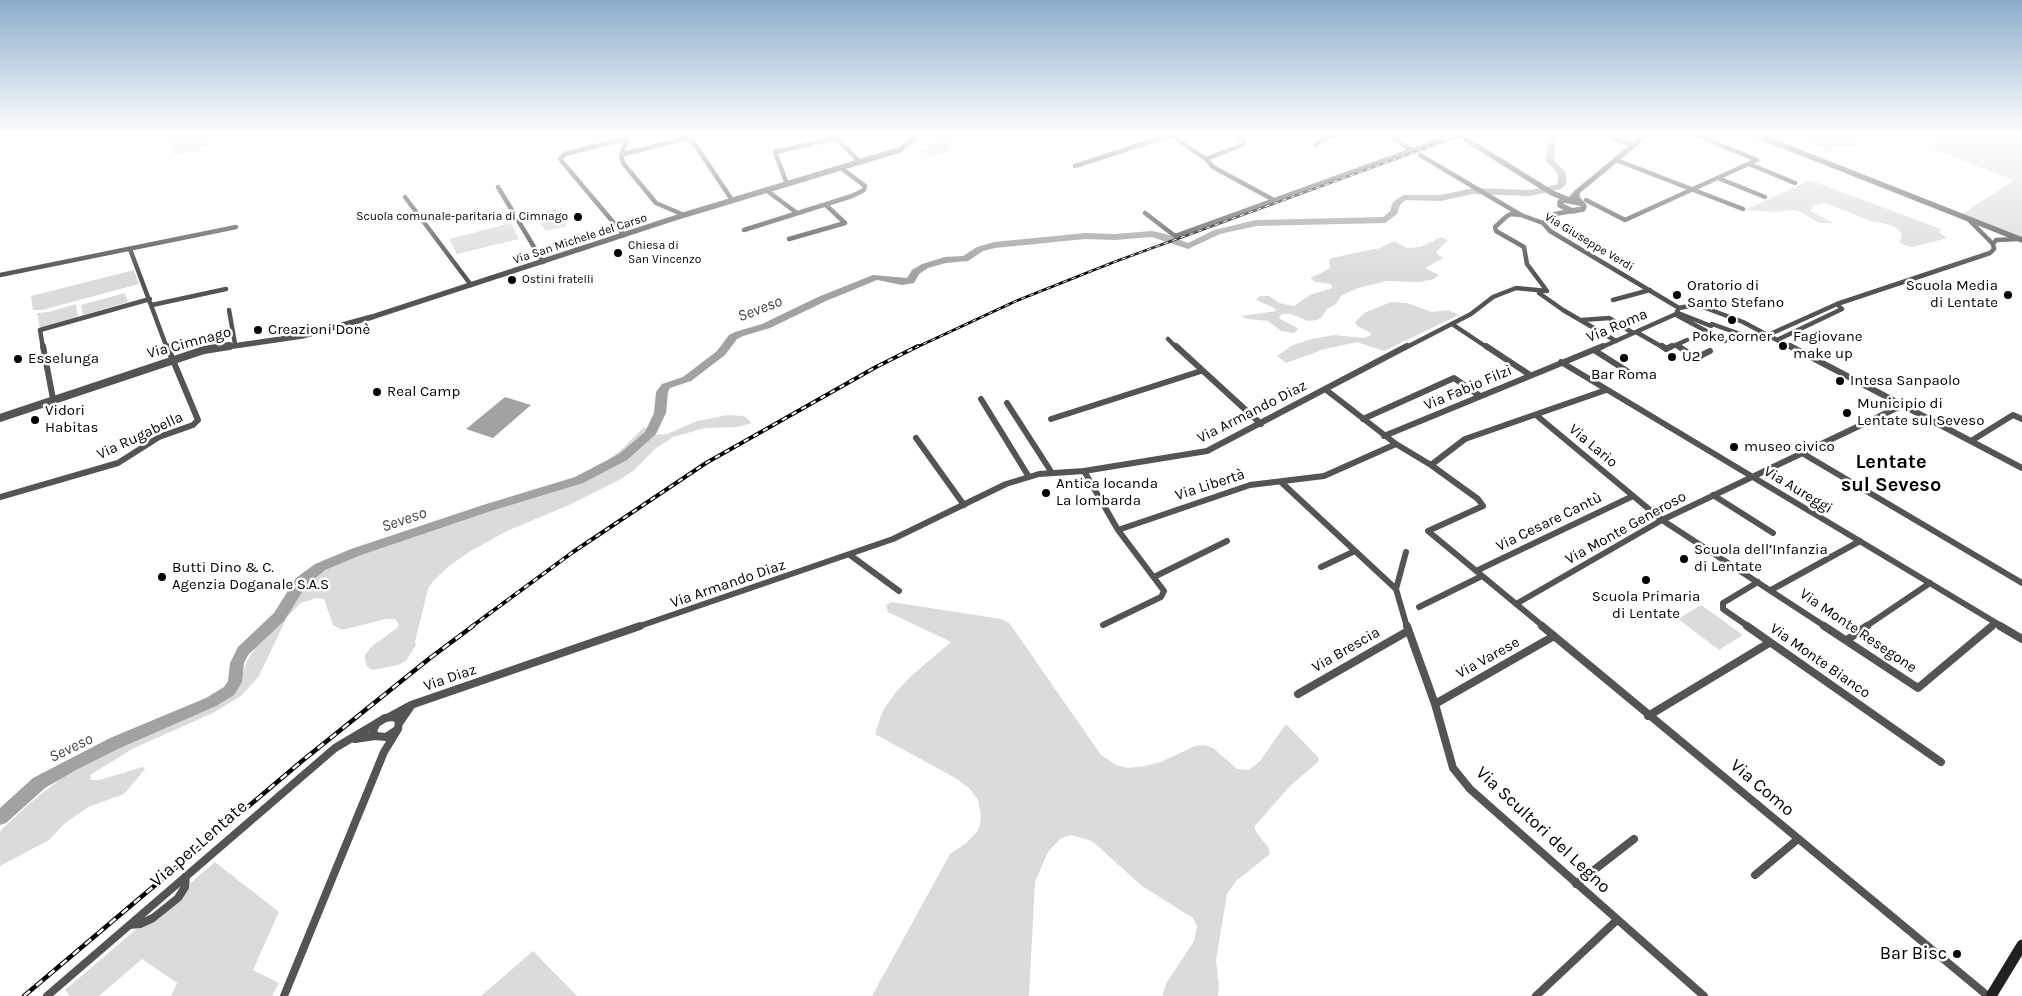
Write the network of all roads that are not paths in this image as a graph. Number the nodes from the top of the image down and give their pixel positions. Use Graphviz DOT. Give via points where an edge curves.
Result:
graph roads {
  1 [pos="579,181"];
  2 [pos="638,181"];
  3 [pos="720,181"];
  4 [pos="796,181"];
  5 [pos="860,181"];
  6 [pos="1239,181"];
  7 [pos="1324,181"];
  8 [pos="1465,181"];
  9 [pos="1533,181"];
  10 [pos="1590,181"];
  11 [pos="1674,181"];
  12 [pos="1710,181"];
  13 [pos="1727,181"];
  14 [pos="1791,181"];
  15 [pos="1871,181"];
  16 [pos="1795,183"];
  17 [pos="787,184"];
  18 [pos="498,187"];
  19 [pos="1694,189"];
  20 [pos="766,190"];
  21 [pos="1577,192"];
  22 [pos="1552,193"];
  23 [pos="405,197"];
  24 [pos="1765,197"];
  25 [pos="732,200"];
  26 [pos="1272,200"];
  27 [pos="1570,200"];
  28 [pos="1583,202"];
  29 [pos="826,205"];
  30 [pos="1560,205"];
  31 [pos="1743,209"];
  32 [pos="1572,210"];
  33 [pos="797,213"];
  34 [pos="1145,213"];
  35 [pos="1521,214"];
  36 [pos="1555,214"];
  37 [pos="684,215"];
  38 [pos="1969,220"];
  39 [pos="1543,224"];
  40 [pos="236,227"];
  41 [pos="744,230"];
  42 [pos="2000,232"];
  43 [pos="1983,233"];
  44 [pos="624,235"];
  45 [pos="789,239"];
  46 [pos="2001,239"];
  47 [pos="2021,240"];
  48 [pos="1993,244"];
  49 [pos="130,249"];
  50 [pos="544,262"];
  51 [pos="0,275"];
  52 [pos="471,285"];
  53 [pos="226,289"];
  54 [pos="1650,290"];
  55 [pos="1539,293"];
  56 [pos="150,299"];
  57 [pos="1613,300"];
  58 [pos="1837,304"];
  59 [pos="152,305"];
  60 [pos="229,310"];
  61 [pos="388,312"];
  62 [pos="1677,312"];
  63 [pos="1582,320"];
  64 [pos="1452,324"];
  65 [pos="1633,333"];
  66 [pos="1743,335"];
  67 [pos="1768,335"];
  68 [pos="1168,339"];
  69 [pos="1687,340"];
  70 [pos="1777,340"];
  71 [pos="1616,341"];
  72 [pos="1725,341"];
  73 [pos="235,344"];
  74 [pos="1676,345"];
  75 [pos="1594,350"];
  76 [pos="1710,351"];
  77 [pos="172,360"];
  78 [pos="1560,362"];
  79 [pos="1201,371"];
  80 [pos="1630,372"];
  81 [pos="1530,375"];
  82 [pos="1325,389"];
  83 [pos="1606,390"];
  84 [pos="1480,396"];
  85 [pos="53,399"];
  86 [pos="981,399"];
  87 [pos="1007,403"];
  88 [pos="1901,406"];
  89 [pos="1536,415"];
  90 [pos="0,418"];
  91 [pos="1051,419"];
  92 [pos="1363,419"];
  93 [pos="2022,419"];
  94 [pos="1260,424"];
  95 [pos="1384,436"];
  96 [pos="916,438"];
  97 [pos="1971,441"];
  98 [pos="1396,444"];
  99 [pos="1802,453"];
  100 [pos="1431,465"];
  101 [pos="2022,468"];
  102 [pos="1084,471"];
  103 [pos="1052,473"];
  104 [pos="1751,476"];
  105 [pos="1029,477"];
  106 [pos="1280,482"];
  107 [pos="1713,495"];
  108 [pos="1633,496"];
  109 [pos="0,497"];
  110 [pos="964,505"];
  111 [pos="1662,520"];
  112 [pos="1118,530"];
  113 [pos="1773,533"];
  114 [pos="1860,540"];
  115 [pos="1227,541"];
  116 [pos="1354,551"];
  117 [pos="1406,552"];
  118 [pos="850,555"];
  119 [pos="1321,567"];
  120 [pos="1479,573"];
  121 [pos="1154,576"];
  122 [pos="1758,582"];
  123 [pos="1930,583"];
  124 [pos="2022,583"];
  125 [pos="1396,589"];
  126 [pos="1771,590"];
  127 [pos="899,591"];
  128 [pos="1516,604"];
  129 [pos="1419,607"];
  130 [pos="1996,623"];
  131 [pos="1103,625"];
  132 [pos="1408,631"];
  133 [pos="1554,636"];
  134 [pos="2022,639"];
  135 [pos="1847,640"];
  136 [pos="1769,643"];
  137 [pos="497,676"];
  138 [pos="1298,694"];
  139 [pos="1434,704"];
  140 [pos="411,705"];
  141 [pos="1648,716"];
  142 [pos="389,717"];
  143 [pos="377,723"];
  144 [pos="399,726"];
  145 [pos="379,736"];
  146 [pos="351,740"];
  147 [pos="384,752"];
  148 [pos="1941,762"];
  149 [pos="1634,839"];
  150 [pos="1798,839"];
  151 [pos="1755,874"];
  152 [pos="1576,884"];
  153 [pos="1617,920"];
  154 [pos="2022,945"];
  155 [pos="1699,994"];
  156 [pos="48,996"];
  157 [pos="284,996"];
  158 [pos="1536,996"];
  159 [pos="1990,996"];
  1 -- 44 [label="street"];
  2 -- 37 [label="street" via="656,203"];
  3 -- 25 [label="street"];
  4 -- 17 [label="street, Via San Michele del Carso"];
  5 -- 29 [label="street" via="866,188"];
  6 -- 26 [label="street"];
  7 -- 26 [label="street"];
  8 -- 35 [label="street, Via Giuseppe Verdi"];
  9 -- 22 [label="street"];
  10 -- 21 [label="street"];
  11 -- 19 [label="street"];
  12 -- 19 [label="street"];
  13 -- 24 [label="street"];
  14 -- 16 [label="street"];
  15 -- 38 [label="street"];
  17 -- 20 [label="street, Via San Michele del Carso"];
  18 -- 50 [label="street"];
  19 -- 28 [label="street" via="1625,220"];
  19 -- 31 [label="street"];
  20 -- 25 [label="street, Via San Michele del Carso"];
  20 -- 33 [label="street"];
  21 -- 27 [label="street"];
  21 -- 28 [label="street" via="1577,198"];
  22 -- 27 [label="street"];
  22 -- 30 [label="street"];
  23 -- 52 [label="street"];
  25 -- 37 [label="street, Via San Michele del Carso"];
  26 -- 34 [label="street" via="1176,236"];
  27 -- 28 [label="street"];
  27 -- 30 [label="street" via="1563,200"];
  28 -- 32 [label="street" via="1583,209"];
  29 -- 33 [label="street"];
  29 -- 45 [label="street" via="845,223"];
  30 -- 32 [label="street"];
  30 -- 36 [label="street"];
  32 -- 36 [label="street"];
  33 -- 41 [label="street"];
  35 -- 39 [label="street, Via Giuseppe Verdi"];
  35 -- 55 [label="street" via="1507,216 1495,227 1500,235 1524,248 1527,264 1547,291"];
  36 -- 39 [label="street"];
  37 -- 44 [label="street, Via San Michele del Carso"];
  38 -- 42 [label="street"];
  38 -- 43 [label="street"];
  39 -- 54 [label="street, Via Giuseppe Verdi"];
  40 -- 49 [label="street"];
  42 -- 43 [label="street"];
  42 -- 46 [label="street"];
  42 -- 47 [label="street"];
  43 -- 48 [label="street"];
  44 -- 50 [label="street, Via San Michele del Carso"];
  46 -- 47 [label="street"];
  46 -- 48 [label="street"];
  48 -- 58 [label="street" via="1994,249 1990,253"];
  49 -- 51 [label="street"];
  49 -- 56 [label="street"];
  50 -- 52 [label="street, Via San Michele del Carso"];
  52 -- 61 [label="street, Via San Michele del Carso"];
  53 -- 59 [label="street"];
  54 -- 57 [label="street"];
  54 -- 62 [label="street, Via Giuseppe Verdi"];
  55 -- 63 [label="street"];
  55 -- 64 [label="street, Via Armando Diaz" via="1509,290"];
  56 -- 59 [label="street"];
  56 -- 85 [label="street" via="40,330"];
  58 -- 67 [label="street"];
  58 -- 70 [label="street" via="1842,309"];
  59 -- 77 [label="street"];
  60 -- 73 [label="street"];
  61 -- 73 [label="street, Via Cimnago" via="302,336"];
  62 -- 65 [label="street, Via Roma"];
  62 -- 66 [label="street"];
  62 -- 67 [label="street" via="1698,306 1732,317"];
  62 -- 72 [label="street"];
  63 -- 65 [label="street" via="1609,318"];
  63 -- 71 [label="street"];
  64 -- 81 [label="street"];
  64 -- 82 [label="street, Via Armando Diaz"];
  65 -- 71 [label="street, Via Roma"];
  65 -- 74 [label="street" via="1666,349"];
  67 -- 70 [label="street"];
  68 -- 79 [label="street"];
  69 -- 74 [label="street"];
  70 -- 88 [label="street"];
  71 -- 75 [label="street, Via Roma"];
  73 -- 77 [label="street, Via Cimnago"];
  74 -- 76 [label="street" via="1696,358"];
  75 -- 78 [label="street, Via Roma"];
  75 -- 80 [label="street"];
  77 -- 85 [label="street, Via Cimnago"];
  77 -- 109 [label="street, Via Rugabella" via="198,420 193,425 159,437 118,463"];
  78 -- 81 [label="street, Via Fabio Filzi"];
  78 -- 83 [label="street, Via Aureggi"];
  79 -- 91 [label="street"];
  79 -- 94 [label="street"];
  81 -- 84 [label="street, Via Fabio Filzi"];
  82 -- 92 [label="street"];
  82 -- 94 [label="street, Via Armando Diaz"];
  83 -- 89 [label="street"];
  83 -- 104 [label="street, Via Aureggi"];
  84 -- 92 [label="street" via="1454,378"];
  84 -- 95 [label="street, Via Fabio Filzi"];
  85 -- 90 [label="street, Via Cimnago"];
  86 -- 105 [label="street"];
  87 -- 103 [label="street"];
  88 -- 97 [label="street"];
  88 -- 99 [label="street, Via Monte Generoso"];
  89 -- 100 [label="street" via="1465,439"];
  89 -- 108 [label="street, Via Lario"];
  92 -- 95 [label="street"];
  93 -- 97 [label="street" via="2013,415"];
  94 -- 102 [label="street, Via Armando Diaz" via="1207,451"];
  95 -- 98 [label="street"];
  96 -- 110 [label="street"];
  97 -- 101 [label="street"];
  98 -- 100 [label="street"];
  98 -- 106 [label="street, Via Libertà" via="1324,476"];
  99 -- 104 [label="street, Via Monte Generoso"];
  99 -- 124 [label="street"];
  100 -- 120 [label="street, Via Como" via="1483,506 1428,531"];
  102 -- 103 [label="street, Via Armando Diaz"];
  102 -- 112 [label="street"];
  103 -- 105 [label="street, Via Armando Diaz"];
  104 -- 107 [label="street, Via Monte Generoso"];
  104 -- 114 [label="street, Via Aureggi"];
  105 -- 110 [label="street, Via Armando Diaz" via="1006,484"];
  106 -- 112 [label="street, Via Libertà" via="1250,485"];
  106 -- 116 [label="street"];
  107 -- 111 [label="street, Via Monte Generoso"];
  107 -- 113 [label="street"];
  108 -- 111 [label="street, Via Monte Resegone"];
  108 -- 120 [label="street, Via Cesare Cantù"];
  110 -- 118 [label="street, Via Armando Diaz" via="894,539"];
  111 -- 122 [label="street, Via Monte Resegone"];
  111 -- 128 [label="street, Via Monte Generoso"];
  112 -- 121 [label="street"];
  114 -- 123 [label="street, Via Aureggi"];
  114 -- 126 [label="street"];
  115 -- 121 [label="street"];
  116 -- 119 [label="street"];
  116 -- 125 [label="street"];
  117 -- 125 [label="street"];
  118 -- 127 [label="street"];
  118 -- 137 [label="street, Via Armando Diaz"];
  120 -- 128 [label="street, Via Como"];
  120 -- 129 [label="street, Via Cesare Cantù"];
  121 -- 131 [label="street" via="1164,591 1161,597"];
  122 -- 126 [label="street, Via Monte Resegone"];
  122 -- 136 [label="street, Via Monte Bianco" via="1723,603 1723,609"];
  123 -- 130 [label="street, Via Aureggi"];
  123 -- 135 [label="street"];
  125 -- 132 [label="street, Via Scultori del Legno"];
  126 -- 135 [label="street, Via Monte Resegone"];
  128 -- 133 [label="street, Via Como"];
  130 -- 134 [label="street, Via Aureggi"];
  130 -- 135 [label="street, Via Monte Resegone" via="1918,688"];
  132 -- 138 [label="street, Via Brescia"];
  132 -- 139 [label="street, Via Scultori del Legno"];
  133 -- 139 [label="street, Via Varese"];
  133 -- 141 [label="street, Via Como"];
  136 -- 141 [label="street"];
  136 -- 148 [label="street, Via Monte Bianco"];
  137 -- 140 [label="street, Via Diaz"];
  139 -- 152 [label="street, Via Scultori del Legno" via="1453,768 1464,782"];
  140 -- 142 [label="street"];
  140 -- 144 [label="street"];
  141 -- 150 [label="street, Via Como"];
  142 -- 143 [label="street"];
  142 -- 144 [label="street" via="396,718"];
  143 -- 145 [label="street" via="373,730"];
  143 -- 146 [label="street, Via per Lentate"];
  144 -- 145 [label="street" via="391,735"];
  144 -- 147 [label="street"];
  145 -- 146 [label="street"];
  145 -- 147 [label="street"];
  146 -- 156 [label="street, Via per Lentate" via="335,748 186,876 178,898 153,918 129,926"];
  147 -- 157 [label="street"];
  149 -- 152 [label="street"];
  150 -- 151 [label="street"];
  150 -- 159 [label="street, Via Como"];
  152 -- 153 [label="street, Via Scultori del Legno"];
  153 -- 155 [label="street, Via Scultori del Legno"];
  153 -- 158 [label="street"];
  154 -- 159 [label="main road"];
}
